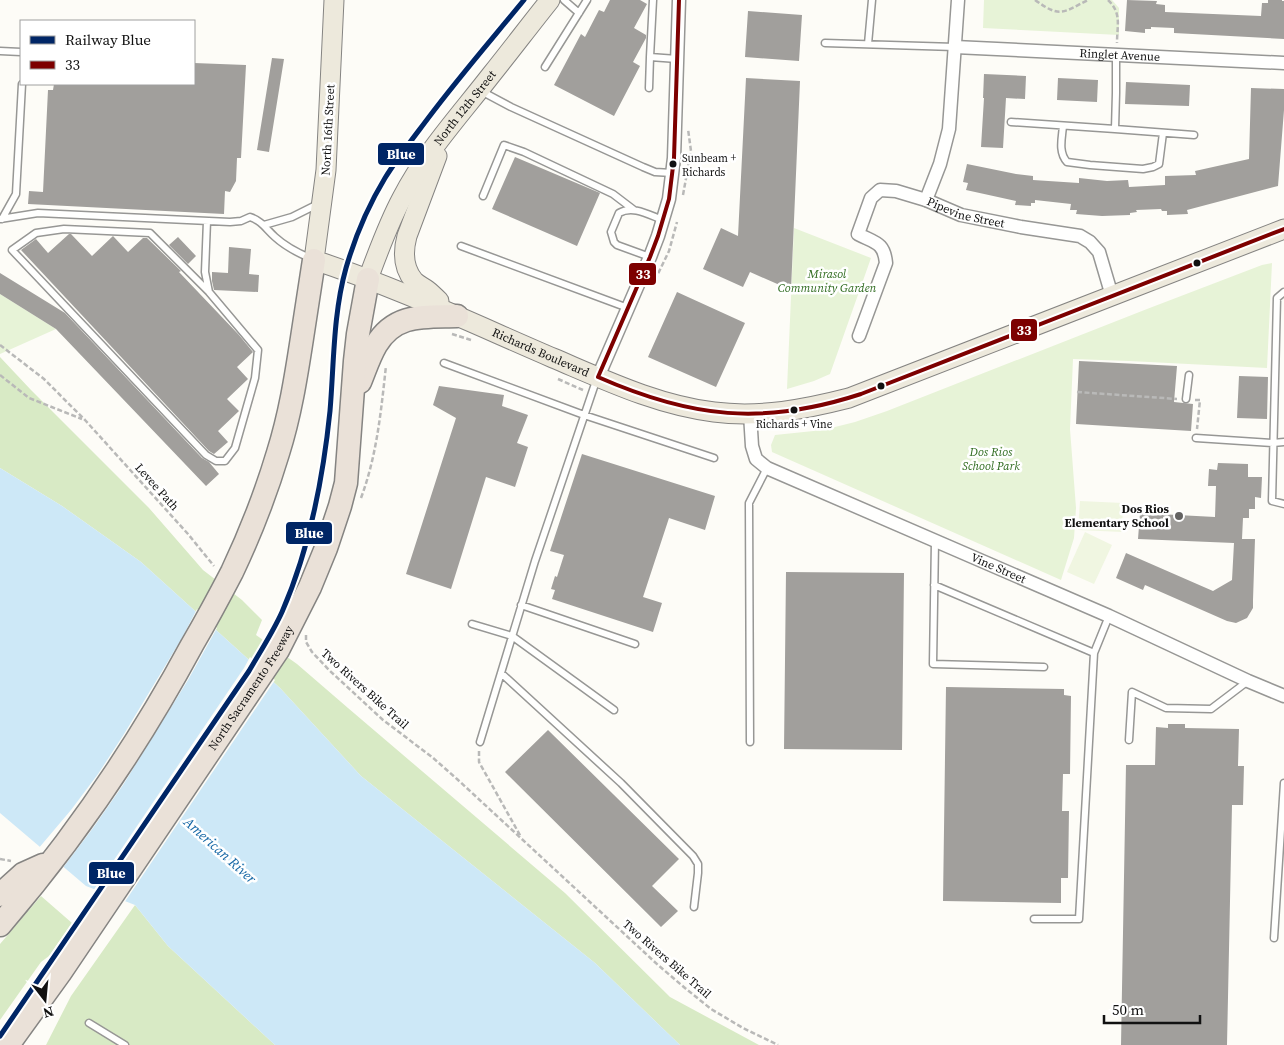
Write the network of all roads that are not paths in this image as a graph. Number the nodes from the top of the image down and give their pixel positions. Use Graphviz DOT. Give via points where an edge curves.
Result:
graph roads {
  1 [pos="334,0"];
  2 [pos="550,0"];
  3 [pos="564,0"];
  4 [pos="587,0"];
  5 [pos="653,0"];
  6 [pos="679,0"];
  7 [pos="872,0"];
  8 [pos="958,0"];
  9 [pos="579,13"];
  10 [pos="825,43"];
  11 [pos="868,44"];
  12 [pos="955,47"];
  13 [pos="0,51"];
  14 [pos="20,52"];
  15 [pos="1116,55"];
  16 [pos="650,57"];
  17 [pos="677,59"];
  18 [pos="1284,63"];
  19 [pos="545,67"];
  20 [pos="22,85"];
  21 [pos="649,88"];
  22 [pos="479,89"];
  23 [pos="1010,122"];
  24 [pos="1063,126"];
  25 [pos="1115,129"];
  26 [pos="1163,133"];
  27 [pos="444,134"];
  28 [pos="1194,135"];
  29 [pos="672,173"];
  30 [pos="483,196"];
  31 [pos="926,200"];
  32 [pos="322,202"];
  33 [pos="634,210"];
  34 [pos="1,219"];
  35 [pos="663,220"];
  36 [pos="207,221"];
  37 [pos="264,224"];
  38 [pos="1284,229"];
  39 [pos="461,246"];
  40 [pos="650,258"];
  41 [pos="314,260"];
  42 [pos="368,279"];
  43 [pos="209,292"];
  44 [pos="1284,292"];
  45 [pos="1112,296"];
  46 [pos="628,308"];
  47 [pos="451,324"];
  48 [pos="859,336"];
  49 [pos="444,363"];
  50 [pos="1189,375"];
  51 [pos="595,386"];
  52 [pos="353,399"];
  53 [pos="1186,399"];
  54 [pos="750,414"];
  55 [pos="584,415"];
  56 [pos="1196,438"];
  57 [pos="1273,442"];
  58 [pos="1284,442"];
  59 [pos="714,458"];
  60 [pos="767,468"];
  61 [pos="1284,504"];
  62 [pos="935,541"];
  63 [pos="934,585"];
  64 [pos="521,605"];
  65 [pos="1110,616"];
  66 [pos="472,624"];
  67 [pos="512,636"];
  68 [pos="635,644"];
  69 [pos="1094,654"];
  70 [pos="1044,667"];
  71 [pos="500,673"];
  72 [pos="1248,681"];
  73 [pos="1284,696"];
  74 [pos="614,710"];
  75 [pos="1130,740"];
  76 [pos="480,742"];
  77 [pos="750,742"];
  78 [pos="1284,783"];
  79 [pos="4,906"];
  80 [pos="694,907"];
  81 [pos="1034,919"];
  82 [pos="1274,938"];
  83 [pos="60,973"];
  84 [pos="89,1023"];
  85 [pos="8,1045"];
  86 [pos="28,1045"];
  87 [pos="125,1045"];
  1 -- 32 [label="main road, North 16th Street" via="328,149"];
  2 -- 22 [label="main road, North 12th Street"];
  3 -- 9 [label="lane"];
  4 -- 9 [label="lane"];
  5 -- 16 [label="lane"];
  6 -- 17 [label="street"];
  7 -- 11 [label="lane"];
  8 -- 12 [label="street, Pipevine Street"];
  9 -- 19 [label="lane"];
  10 -- 11 [label="lane"];
  11 -- 12 [label="lane"];
  12 -- 15 [label="street, Ringlet Avenue"];
  12 -- 31 [label="street, Pipevine Street" via="949,129"];
  13 -- 14 [label="lane"];
  15 -- 18 [label="street, Ringlet Avenue"];
  15 -- 25 [label="lane"];
  16 -- 17 [label="lane"];
  16 -- 21 [label="lane"];
  17 -- 29 [label="street"];
  20 -- 34 [label="lane" via="16,194"];
  22 -- 27 [label="main road, North 12th Street"];
  22 -- 29 [label="lane" via="511,107 643,167"];
  23 -- 24 [label="lane"];
  24 -- 25 [label="lane"];
  24 -- 26 [label="lane" via="1062,157 1067,162 1143,169 1159,164"];
  25 -- 26 [label="lane"];
  26 -- 28 [label="lane"];
  27 -- 42 [label="main road, North 12th Street" via="402,198"];
  27 -- 47 [label="main road" via="404,245 404,258 414,281 426,289"];
  29 -- 35 [label="street"];
  30 -- 33 [label="lane" via="504,145 614,194"];
  31 -- 45 [label="street, Pipevine Street" via="960,215 1080,236 1099,252"];
  31 -- 48 [label="street" via="880,190 870,198 858,234 881,246 886,263"];
  32 -- 37 [label="lane" via="292,217"];
  32 -- 41 [label="main road, North 16th Street"];
  33 -- 35 [label="lane"];
  33 -- 40 [label="lane" via="619,213 610,232 611,237 617,245"];
  34 -- 36 [label="lane" via="38,213"];
  35 -- 40 [label="street"];
  36 -- 37 [label="lane" via="240,221 250,217"];
  36 -- 43 [label="lane" via="205,272"];
  37 -- 41 [label="lane" via="293,251"];
  38 -- 45 [label="main road, Richards Boulevard"];
  39 -- 46 [label="lane"];
  40 -- 46 [label="street"];
  41 -- 42 [label="main road, Richards Boulevard"];
  41 -- 79 [label="highway" via="286,425 253,524 223,569 181,666 128,754 51,863 23,874"];
  42 -- 47 [label="main road, Richards Boulevard" via="397,290"];
  42 -- 52 [label="highway, North Sacramento Freeway"];
  43 -- 43 [label="lane" via="258,350 255,378 235,448 225,461 216,462 12,250 36,233 64,229 150,233"];
  44 -- 57 [label="lane" via="1277,298"];
  45 -- 54 [label="main road, Richards Boulevard" via="849,398 814,407"];
  46 -- 51 [label="street"];
  47 -- 51 [label="main road, Richards Boulevard"];
  47 -- 52 [label="highway" via="415,318 395,325 376,345"];
  49 -- 55 [label="lane"];
  50 -- 53 [label="lane"];
  51 -- 54 [label="main road, Richards Boulevard" via="632,391 668,403 716,412"];
  51 -- 55 [label="lane"];
  52 -- 83 [label="highway, North Sacramento Freeway" via="346,483 340,506 318,567 278,650"];
  54 -- 60 [label="street" via="756,459"];
  55 -- 59 [label="lane"];
  55 -- 64 [label="lane"];
  56 -- 57 [label="lane"];
  57 -- 58 [label="lane"];
  57 -- 61 [label="lane" via="1272,501"];
  60 -- 62 [label="street, Vine Street"];
  60 -- 77 [label="lane" via="749,503"];
  62 -- 63 [label="lane"];
  62 -- 65 [label="street, Vine Street"];
  63 -- 69 [label="lane"];
  63 -- 70 [label="lane" via="933,664"];
  64 -- 67 [label="lane"];
  64 -- 68 [label="lane"];
  65 -- 69 [label="lane"];
  65 -- 72 [label="street, Vine Street"];
  66 -- 67 [label="lane"];
  67 -- 71 [label="lane"];
  67 -- 74 [label="lane"];
  69 -- 81 [label="lane" via="1079,919"];
  71 -- 76 [label="lane"];
  71 -- 80 [label="lane" via="621,783 693,856 698,864"];
  72 -- 73 [label="street, Vine Street"];
  72 -- 75 [label="lane" via="1211,709 1166,708 1132,692"];
  78 -- 82 [label="lane"];
  83 -- 85 [label="highway, North Sacramento Freeway"];
  83 -- 86 [label="highway"];
  84 -- 87 [label="lane"];
}
